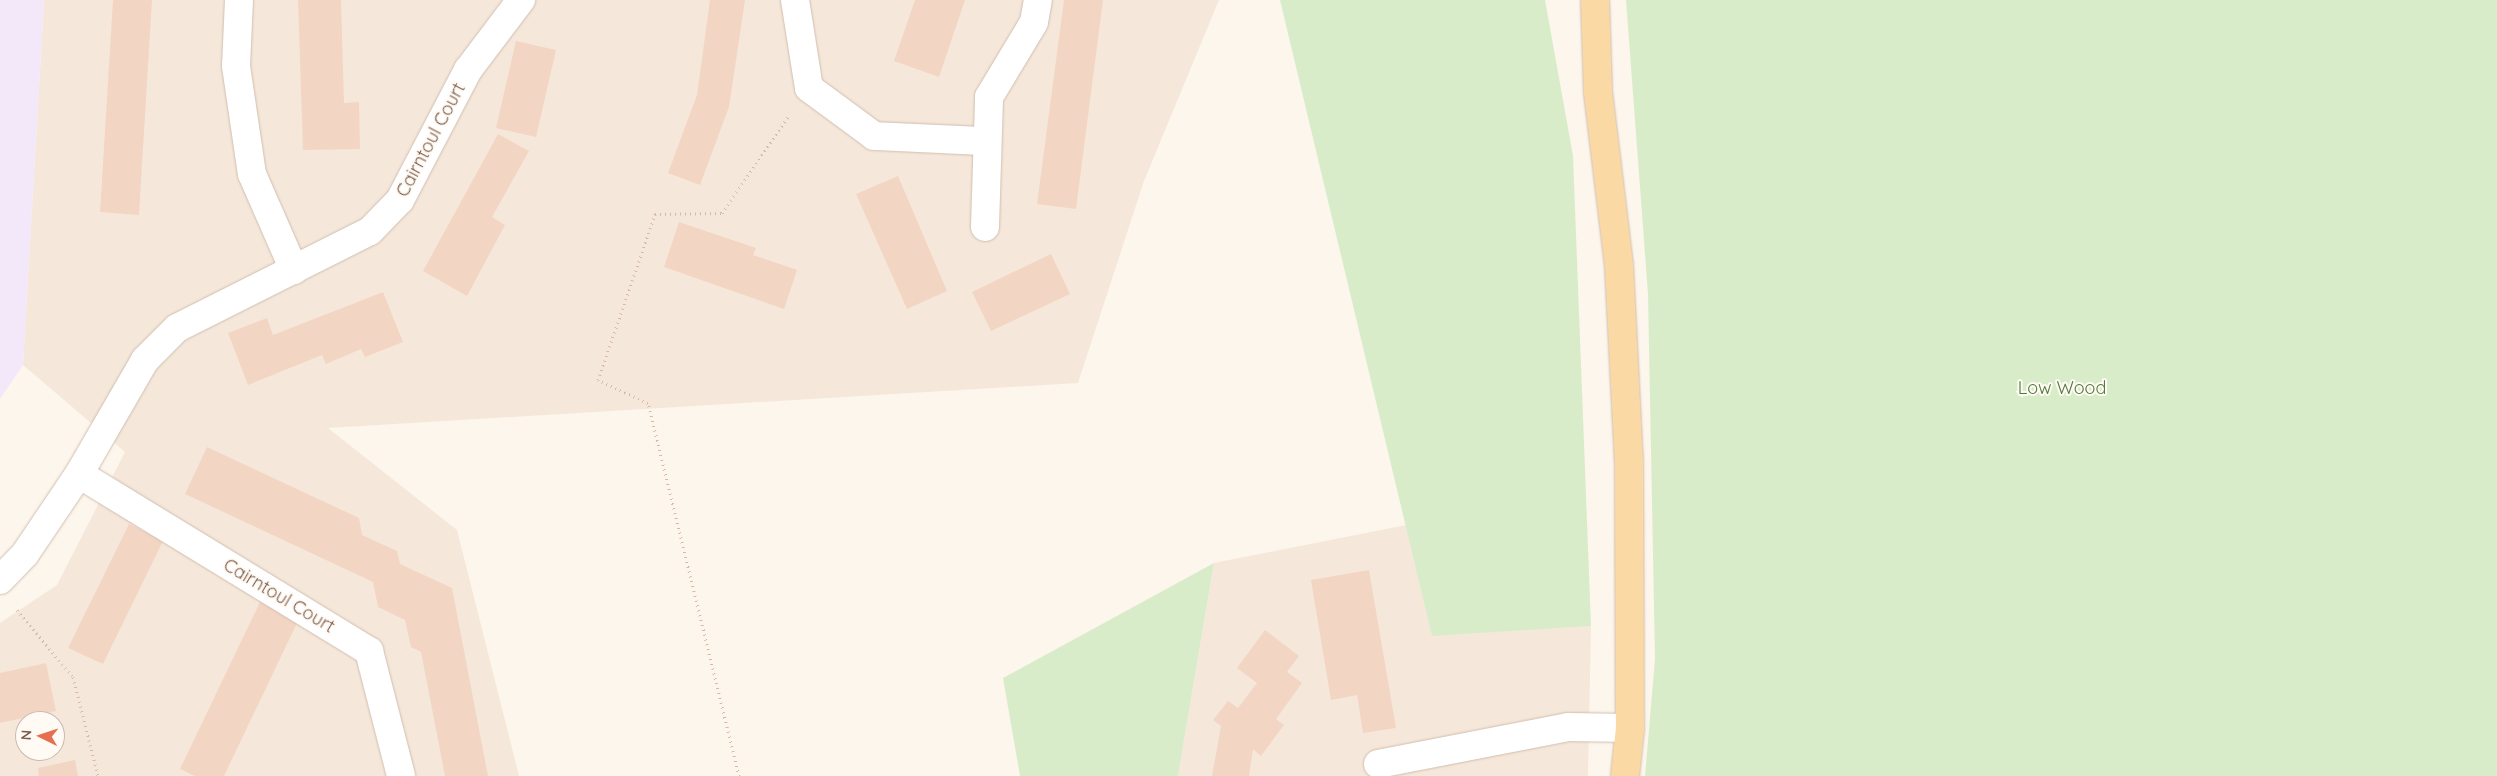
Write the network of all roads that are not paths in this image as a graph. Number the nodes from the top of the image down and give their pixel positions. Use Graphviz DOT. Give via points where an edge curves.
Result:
graph roads {
  1 [pos="239,0"];
  2 [pos="521,0"];
  3 [pos="795,0"];
  4 [pos="1038,0"];
  5 [pos="1595,0"];
  6 [pos="985,141"];
  7 [pos="985,227"];
  8 [pos="294,270"];
  9 [pos="78,474"];
  10 [pos="0,580"];
  11 [pos="1630,728"];
  12 [pos="1378,764"];
  13 [pos="401,776"];
  14 [pos="1625,776"];
  1 -- 8 [label="street" via="236,66 252,174"];
  2 -- 8 [label="street, Cairntoul Court" via="468,70 400,200 370,231"];
  3 -- 6 [label="street" via="809,88 874,136"];
  4 -- 6 [label="street" via="1034,22 988,97"];
  5 -- 11 [label="main road" via="1598,92 1619,266 1629,462"];
  6 -- 7 [label="street"];
  8 -- 9 [label="street, Cairntoul Court" via="177,328 145,360"];
  9 -- 10 [label="street, Cairntoul Court" via="25,554"];
  9 -- 13 [label="street, Cairntoul Court" via="369,651"];
  11 -- 12 [label="street" via="1568,727"];
  11 -- 14 [label="main road"];
}
